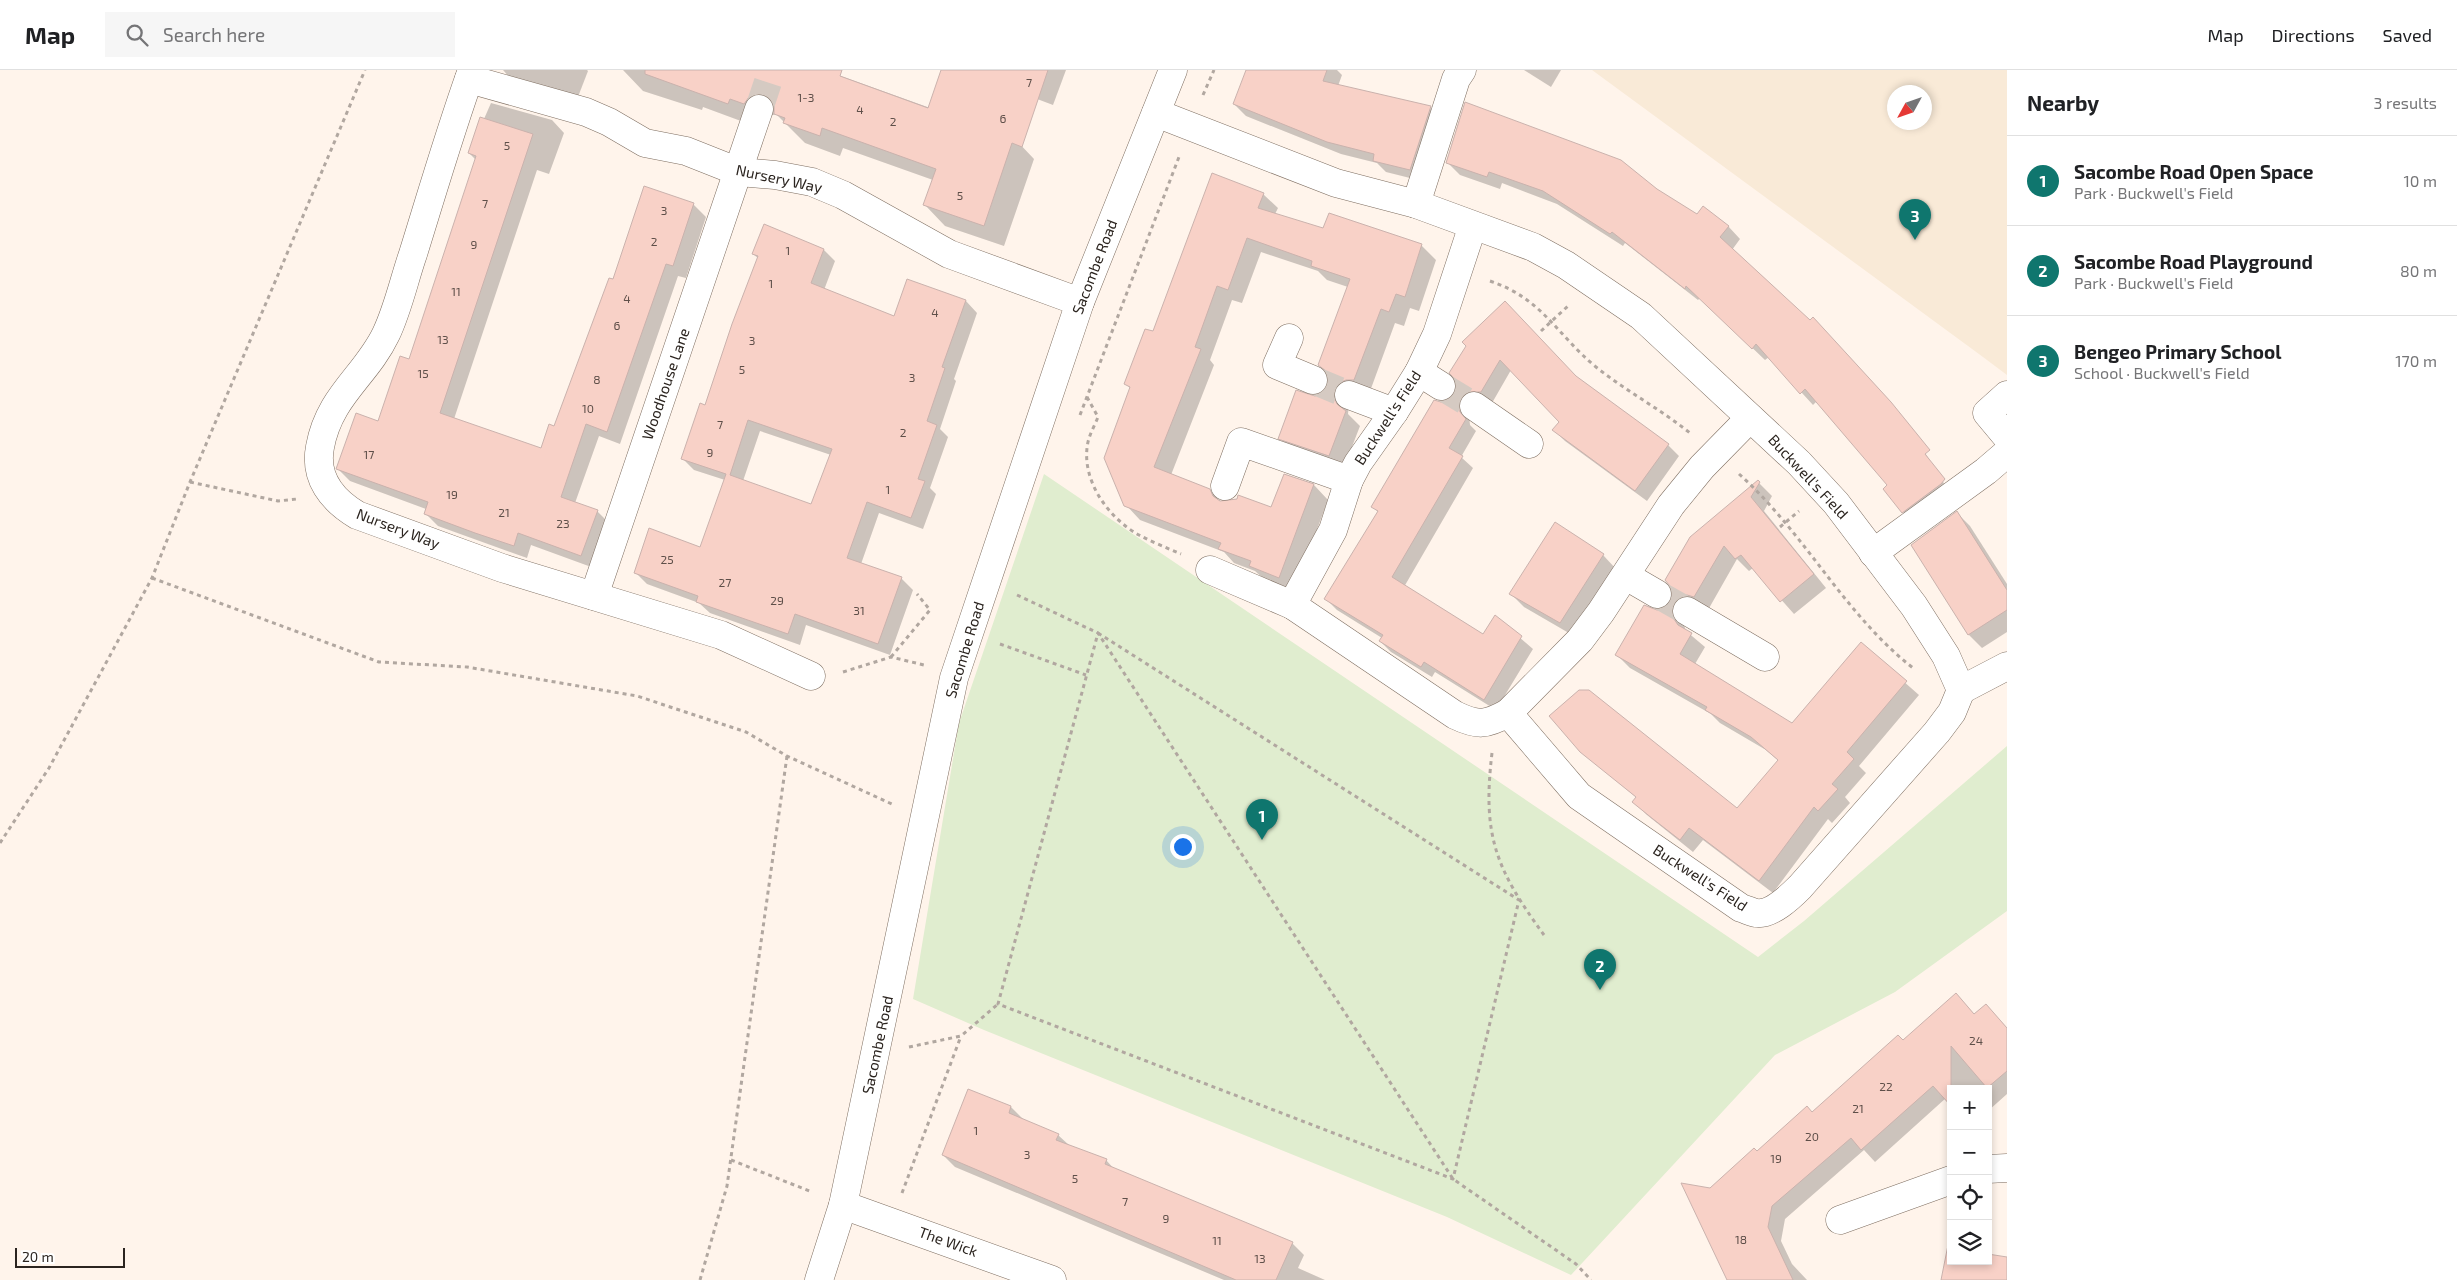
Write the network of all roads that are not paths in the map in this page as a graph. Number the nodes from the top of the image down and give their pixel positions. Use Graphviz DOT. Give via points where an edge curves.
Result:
graph roads {
  1 [pos="1173,70"];
  2 [pos="1462,70"];
  3 [pos="471,74"];
  4 [pos="759,109"];
  5 [pos="1156,113"];
  6 [pos="738,172"];
  7 [pos="1416,204"];
  8 [pos="1473,225"];
  9 [pos="1080,302"];
  10 [pos="1289,338"];
  11 [pos="1419,372"];
  12 [pos="1313,380"];
  13 [pos="1441,386"];
  14 [pos="1349,395"];
  15 [pos="2007,395"];
  16 [pos="1474,406"];
  17 [pos="1394,412"];
  18 [pos="1750,418"];
  19 [pos="2007,437"];
  20 [pos="1529,444"];
  21 [pos="2007,453"];
  22 [pos="1349,480"];
  23 [pos="1225,486"];
  24 [pos="1873,553"];
  25 [pos="1210,570"];
  26 [pos="1626,576"];
  27 [pos="1657,594"];
  28 [pos="594,596"];
  29 [pos="1292,606"];
  30 [pos="1686,611"];
  31 [pos="1765,657"];
  32 [pos="2007,666"];
  33 [pos="811,676"];
  34 [pos="1961,690"];
  35 [pos="1508,713"];
  36 [pos="2007,1168"];
  37 [pos="1992,1169"];
  38 [pos="1947,1181"];
  39 [pos="843,1205"];
  40 [pos="1840,1220"];
  41 [pos="819,1280"];
  42 [pos="1052,1280"];
  1 -- 5 [label="street, Sacombe Road"];
  2 -- 7 [label="street" via="1456,79"];
  3 -- 6 [label="street, Nursery Way" via="586,112 645,143 686,151"];
  3 -- 28 [label="street, Nursery Way" via="386,334 338,400 325,428 319,462 322,478 340,505 357,515 502,568"];
  4 -- 6 [label="street, Woodhouse Lane"];
  5 -- 7 [label="street, Buckwell's Field" via="1336,183"];
  5 -- 9 [label="street, Sacombe Road"];
  6 -- 9 [label="street, Nursery Way" via="812,182 843,195 949,254"];
  6 -- 28 [label="street, Woodhouse Lane"];
  7 -- 8 [label="street, Buckwell's Field"];
  8 -- 11 [label="street, Buckwell's Field" via="1437,334"];
  8 -- 18 [label="street, Buckwell's Field" via="1533,247 1642,316"];
  9 -- 39 [label="street, Sacombe Road" via="954,678"];
  10 -- 12 [label="street" via="1278,365"];
  11 -- 13 [label="street"];
  11 -- 17 [label="street, Buckwell's Field"];
  14 -- 17 [label="street"];
  15 -- 19 [label="street" via="1988,413"];
  16 -- 20 [label="street"];
  17 -- 22 [label="street, Buckwell's Field" via="1369,445"];
  18 -- 24 [label="street, Buckwell's Field" via="1836,503"];
  18 -- 26 [label="street" via="1702,467 1671,506"];
  21 -- 24 [label="street"];
  22 -- 23 [label="street" via="1241,442"];
  22 -- 29 [label="street, Buckwell's Field" via="1332,530"];
  24 -- 34 [label="street, Buckwell's Field" via="1914,606 1946,656"];
  25 -- 29 [label="street"];
  26 -- 27 [label="street"];
  26 -- 35 [label="street" via="1580,640"];
  28 -- 33 [label="street, Nursery Way" via="721,635"];
  29 -- 35 [label="street" via="1469,722 1481,724"];
  30 -- 31 [label="street"];
  32 -- 34 [label="street"];
  34 -- 35 [label="street, Buckwell's Field" via="1952,712 1938,732 1800,888 1786,900 1757,913 1741,908 1579,796"];
  36 -- 37 [label="street"];
  38 -- 40 [label="street"];
  39 -- 41 [label="street, Sacombe Road"];
  39 -- 42 [label="street, The Wick"];
}
